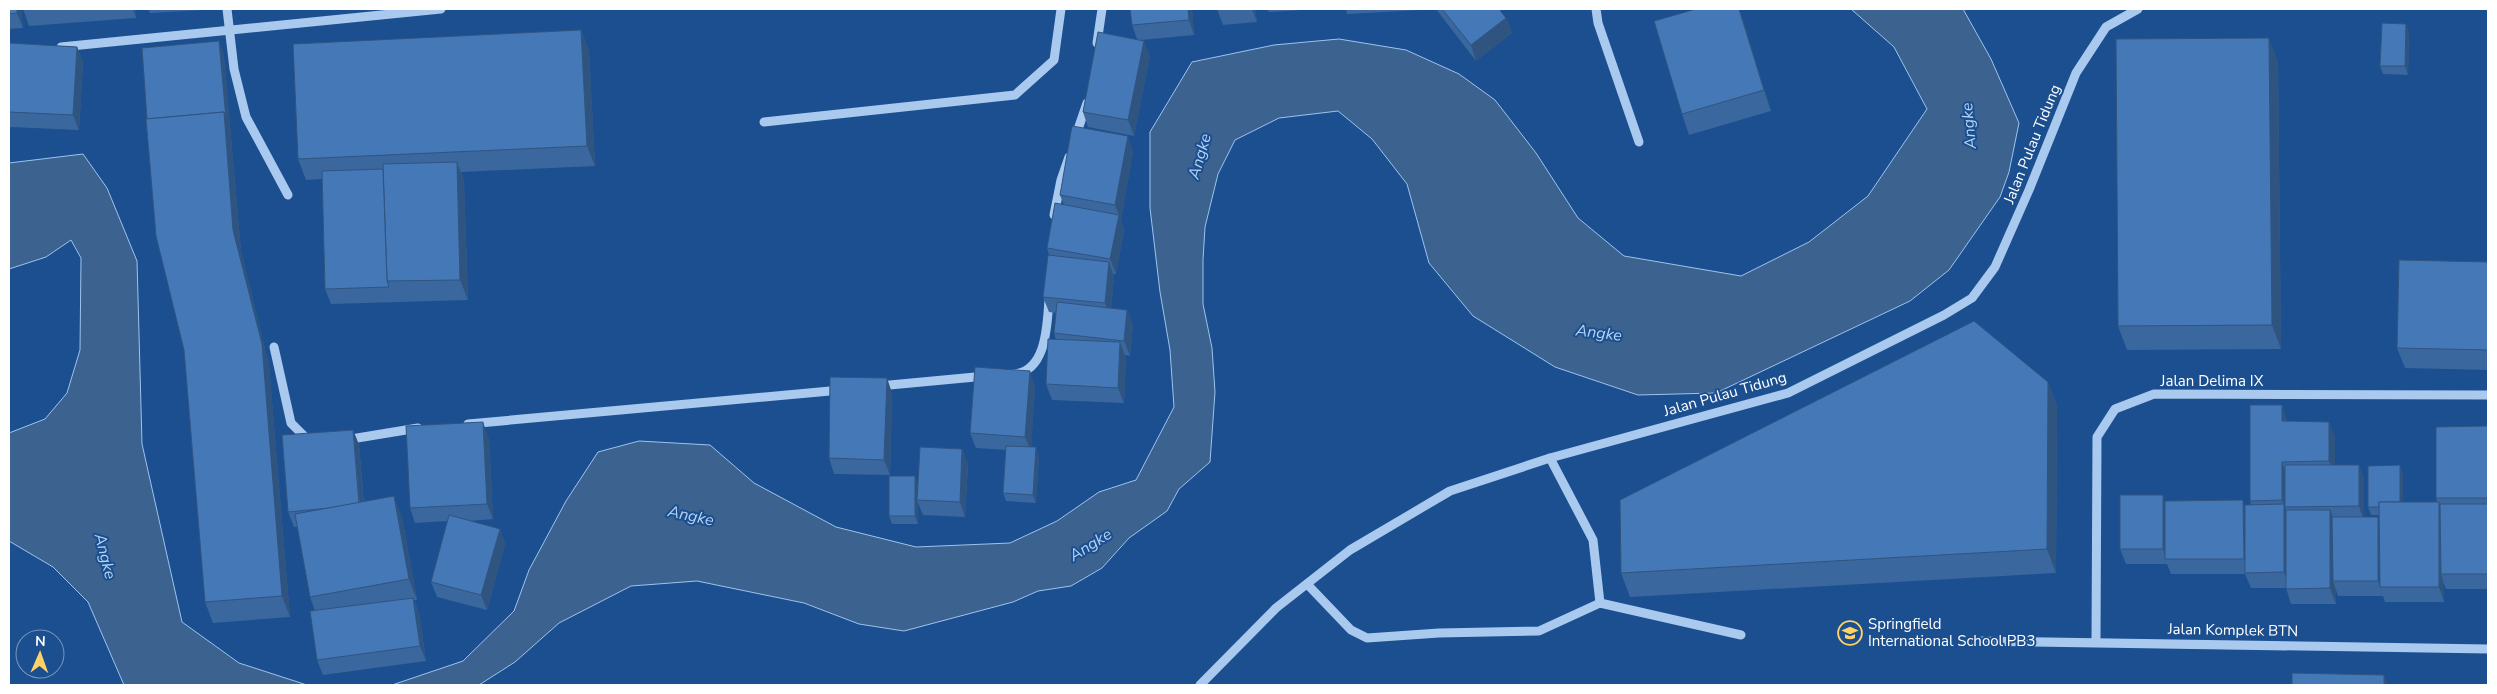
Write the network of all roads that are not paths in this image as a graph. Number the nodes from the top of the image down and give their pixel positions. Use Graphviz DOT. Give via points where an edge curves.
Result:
graph roads {
  1 [pos="227,9"];
  2 [pos="441,9"];
  3 [pos="1061,9"];
  4 [pos="1102,9"];
  5 [pos="1596,9"];
  6 [pos="2138,9"];
  7 [pos="230,30"];
  8 [pos="48,49"];
  9 [pos="1095,54"];
  10 [pos="1090,90"];
  11 [pos="764,122"];
  12 [pos="1640,142"];
  13 [pos="288,195"];
  14 [pos="1053,226"];
  15 [pos="1049,292"];
  16 [pos="274,346"];
  17 [pos="871,387"];
  18 [pos="852,389"];
  19 [pos="2488,395"];
  20 [pos="456,425"];
  21 [pos="426,428"];
  22 [pos="1550,458"];
  23 [pos="1307,584"];
  24 [pos="1600,603"];
  25 [pos="1741,635"];
  26 [pos="1976,640"];
  27 [pos="2096,641"];
  28 [pos="2488,649"];
  29 [pos="1200,685"];
  1 -- 7 [label="street"];
  2 -- 7 [label="street"];
  3 -- 11 [label="street" via="1054,60 1015,95"];
  4 -- 9 [label="street"];
  5 -- 12 [label="street"];
  6 -- 22 [label="street, Jalan Pulau Tidung" via="2106,27 2076,73 1995,267 1972,298 1788,392"];
  7 -- 8 [label="street"];
  7 -- 13 [label="street" via="234,69 246,117"];
  10 -- 14 [label="street" via="1061,180"];
  15 -- 17 [label="street" via="1046,338 1035,361 1020,373"];
  16 -- 21 [label="street" via="291,422 308,440"];
  18 -- 20 [label="street"];
  19 -- 27 [label="street, Jalan Delima IX" via="2154,394 2115,409 2097,437"];
  22 -- 23 [label="street, Jalan Pulau Tidung" via="1450,491 1350,550"];
  22 -- 24 [label="street" via="1593,540"];
  23 -- 24 [label="street" via="1351,630 1367,638 1539,631"];
  23 -- 29 [label="street, Jalan Pulau Tidung" via="1276,608"];
  24 -- 25 [label="street"];
  26 -- 27 [label="street, Jalan Komplek BTN"];
  27 -- 28 [label="street, Jalan Komplek BTN"];
}
